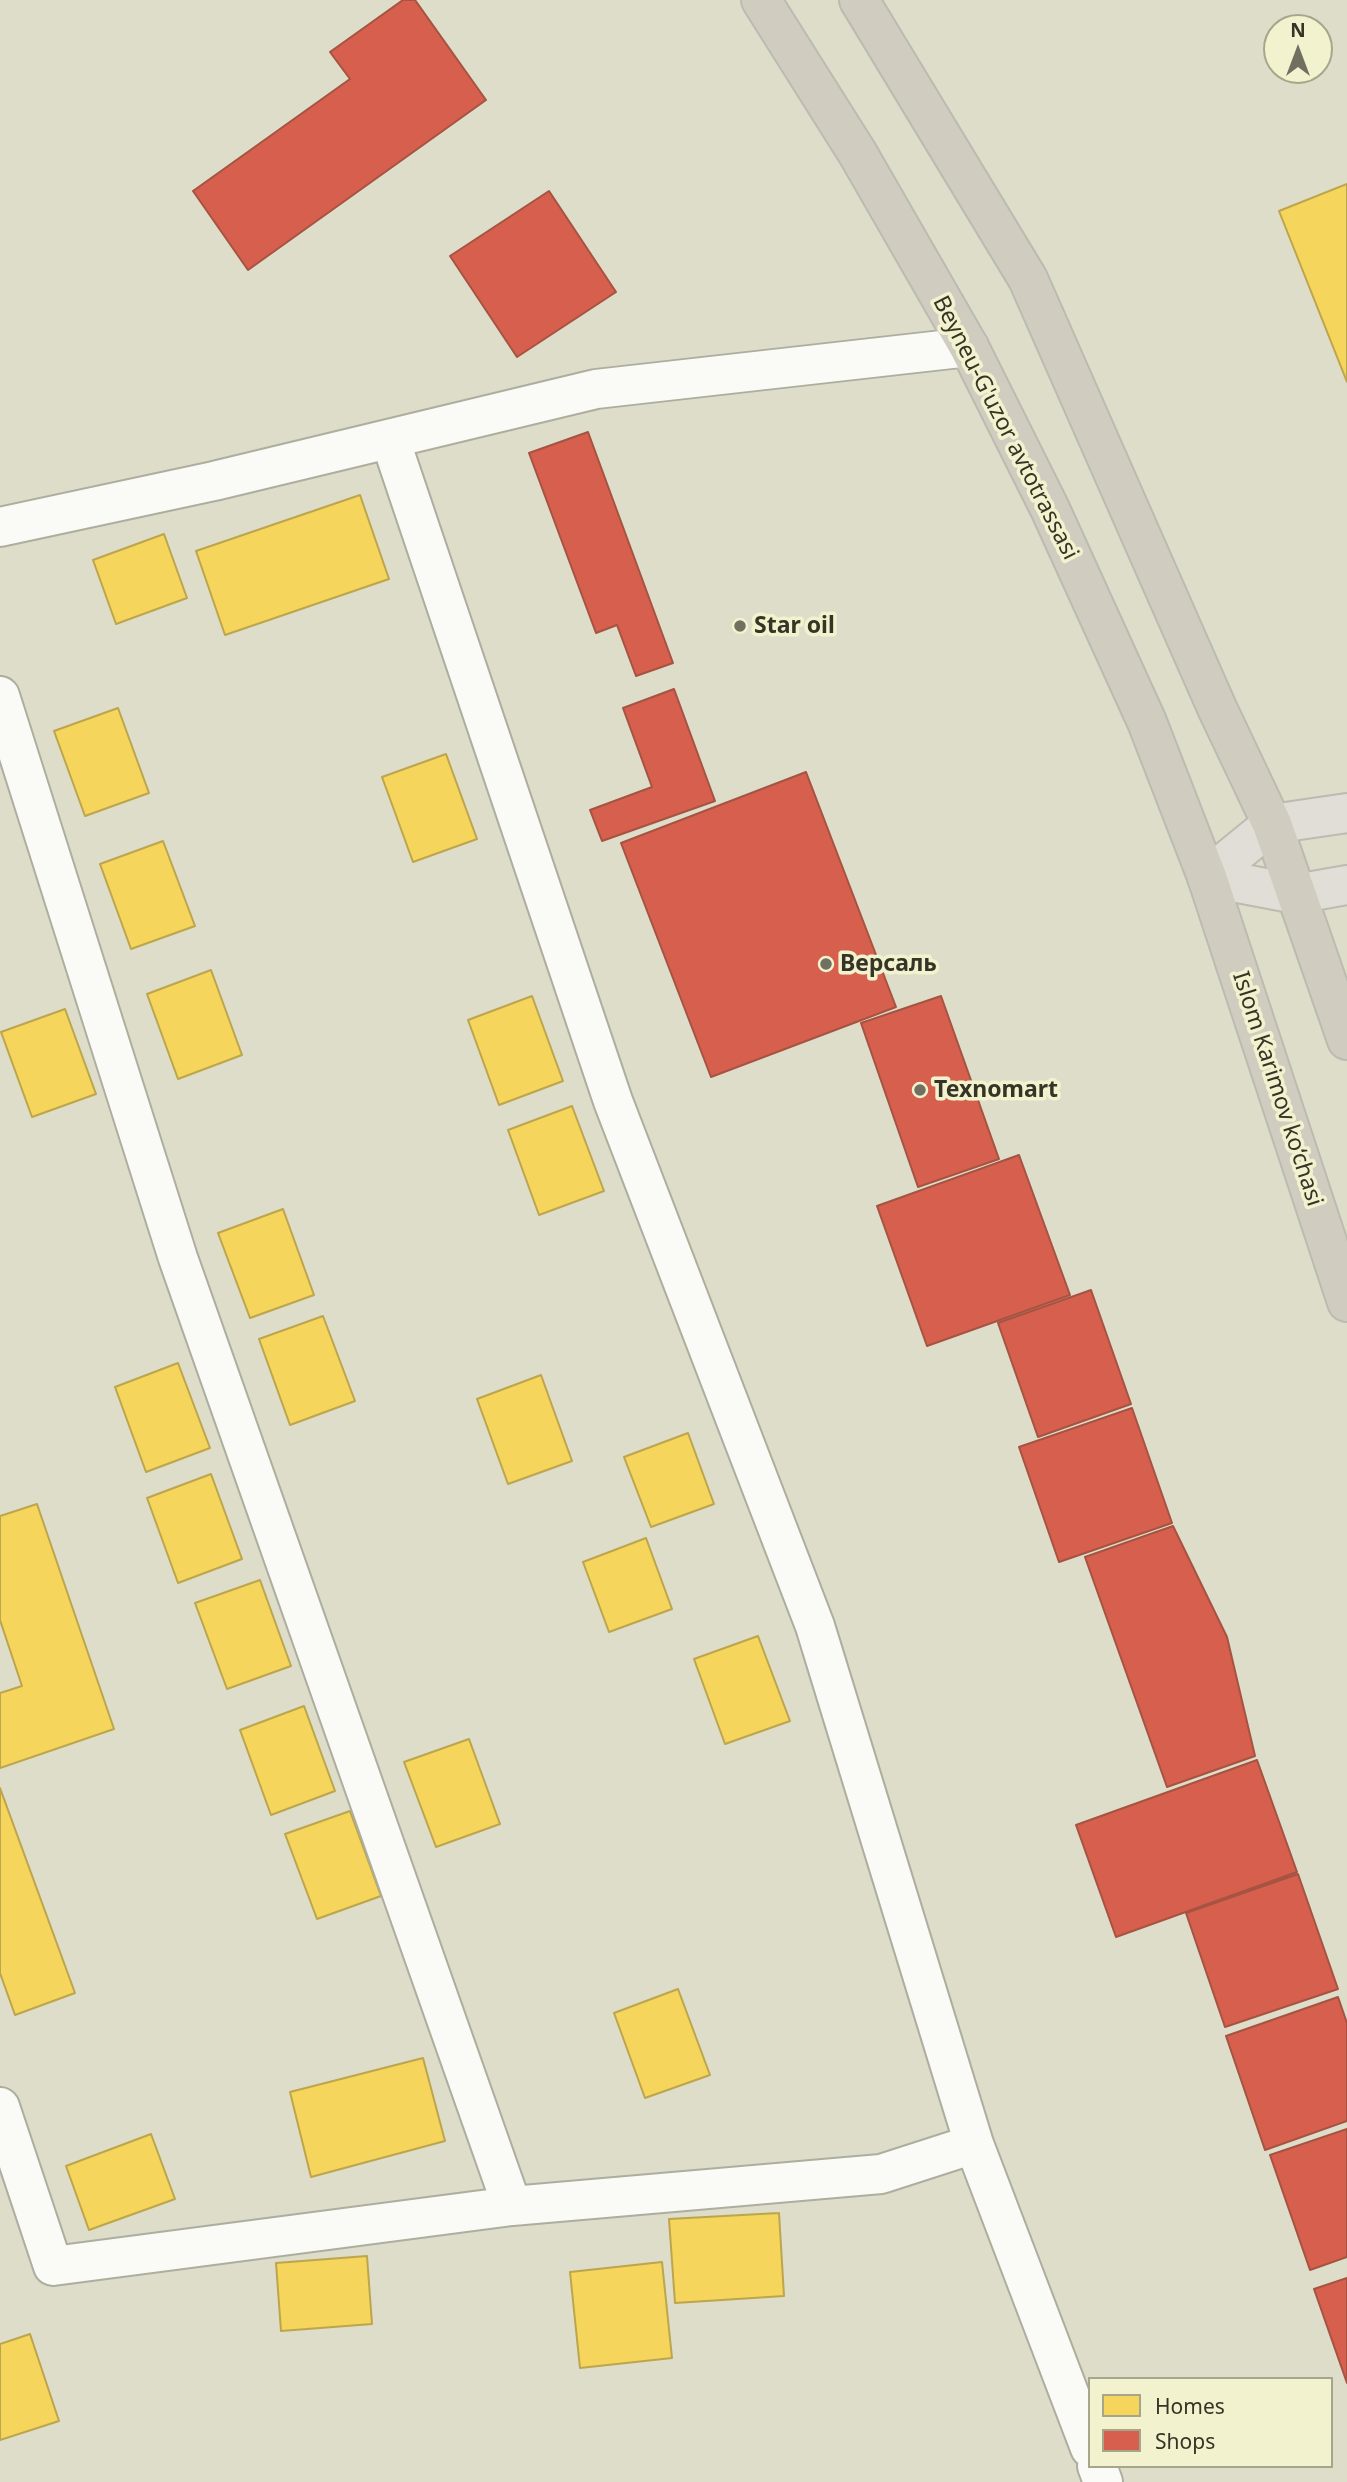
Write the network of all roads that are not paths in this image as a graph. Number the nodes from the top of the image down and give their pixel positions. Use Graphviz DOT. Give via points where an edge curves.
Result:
graph roads {
  1 [pos="761,0"];
  2 [pos="859,0"];
  3 [pos="969,347"];
  4 [pos="390,439"];
  5 [pos="0,527"];
  6 [pos="0,696"];
  7 [pos="1347,813"];
  8 [pos="1272,824"];
  9 [pos="1207,877"];
  10 [pos="1347,885"];
  11 [pos="1296,894"];
  12 [pos="1347,1040"];
  13 [pos="1347,1302"];
  14 [pos="0,2107"];
  15 [pos="974,2144"];
  16 [pos="512,2206"];
  17 [pos="1088,2443"];
  1 -- 3 [label="highway, Beyneu-G'uzor avtotrassasi" via="858,154"];
  2 -- 8 [label="highway" via="1028,279"];
  3 -- 4 [label="street" via="596,389"];
  3 -- 9 [label="highway, Beyneu-G'uzor avtotrassasi" via="1147,722"];
  4 -- 5 [label="street"];
  4 -- 15 [label="street" via="613,1101 815,1626"];
  6 -- 16 [label="street" via="178,1258"];
  7 -- 8 [label="main road"];
  8 -- 9 [label="main road"];
  8 -- 11 [label="highway"];
  9 -- 11 [label="main road"];
  9 -- 13 [label="highway, Islom Karimov ko‘chasi"];
  10 -- 11 [label="main road"];
  11 -- 12 [label="highway"];
  14 -- 16 [label="street" via="52,2266"];
  15 -- 16 [label="street" via="881,2174"];
  15 -- 17 [label="street"];
}
